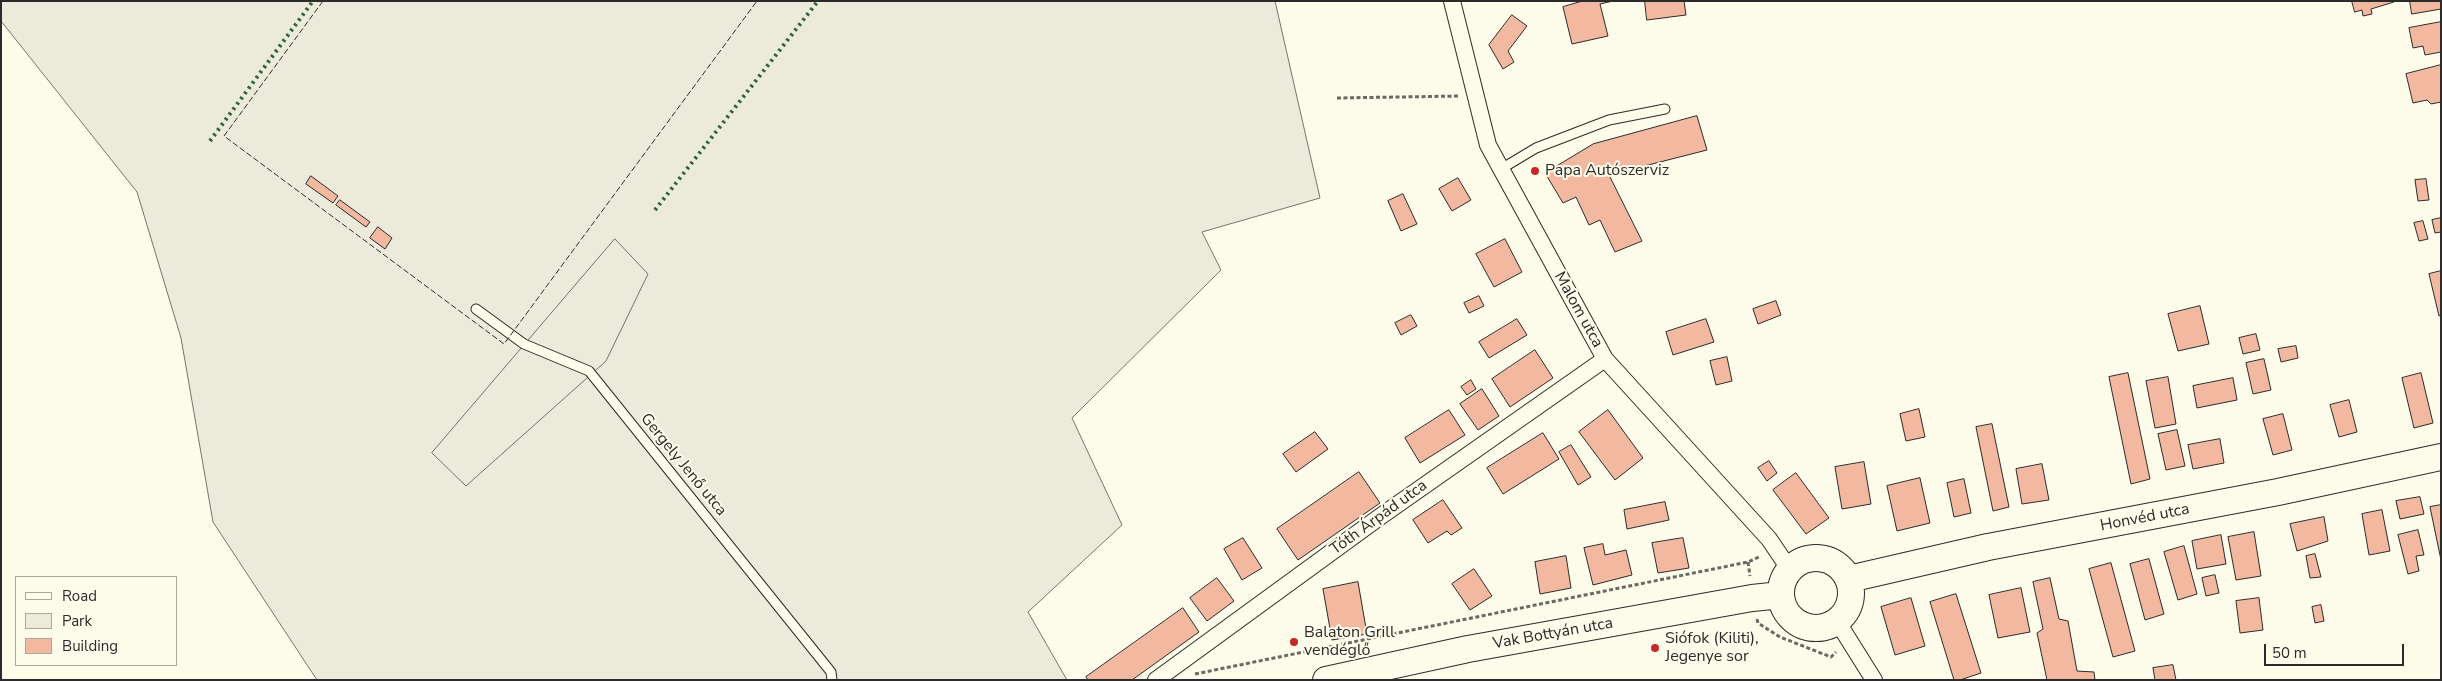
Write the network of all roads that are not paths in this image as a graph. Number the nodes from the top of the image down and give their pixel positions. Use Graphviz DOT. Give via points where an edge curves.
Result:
graph roads {
  1 [pos="1452,1"];
  2 [pos="1664,109"];
  3 [pos="1501,169"];
  4 [pos="476,309"];
  5 [pos="1605,359"];
  6 [pos="2441,457"];
  7 [pos="1790,570"];
  8 [pos="1849,580"];
  9 [pos="1781,595"];
  10 [pos="1843,631"];
  11 [pos="832,680"];
  12 [pos="1156,680"];
  13 [pos="1326,680"];
  14 [pos="1874,680"];
  1 -- 3 [label="street, Malom utca" via="1488,145"];
  2 -- 3 [label="lane" via="1609,120 1536,148"];
  3 -- 5 [label="street, Malom utca"];
  4 -- 11 [label="lane, Gergely Jenő utca" via="524,344 589,371 831,672"];
  5 -- 7 [label="street, Malom utca" via="1769,539"];
  5 -- 12 [label="street, Tóth Árpád utca" via="1381,516"];
  6 -- 8 [label="main road, Honvéd utca" via="1979,549"];
  7 -- 8 [label="main road" via="1807,559 1822,558 1836,564"];
  7 -- 9 [label="main road"];
  8 -- 10 [label="main road" via="1852,591"];
  9 -- 10 [label="main road" via="1788,615 1796,622"];
  9 -- 13 [label="main road, Vak Bottyán utca" via="1468,650"];
  10 -- 14 [label="street"];
}
